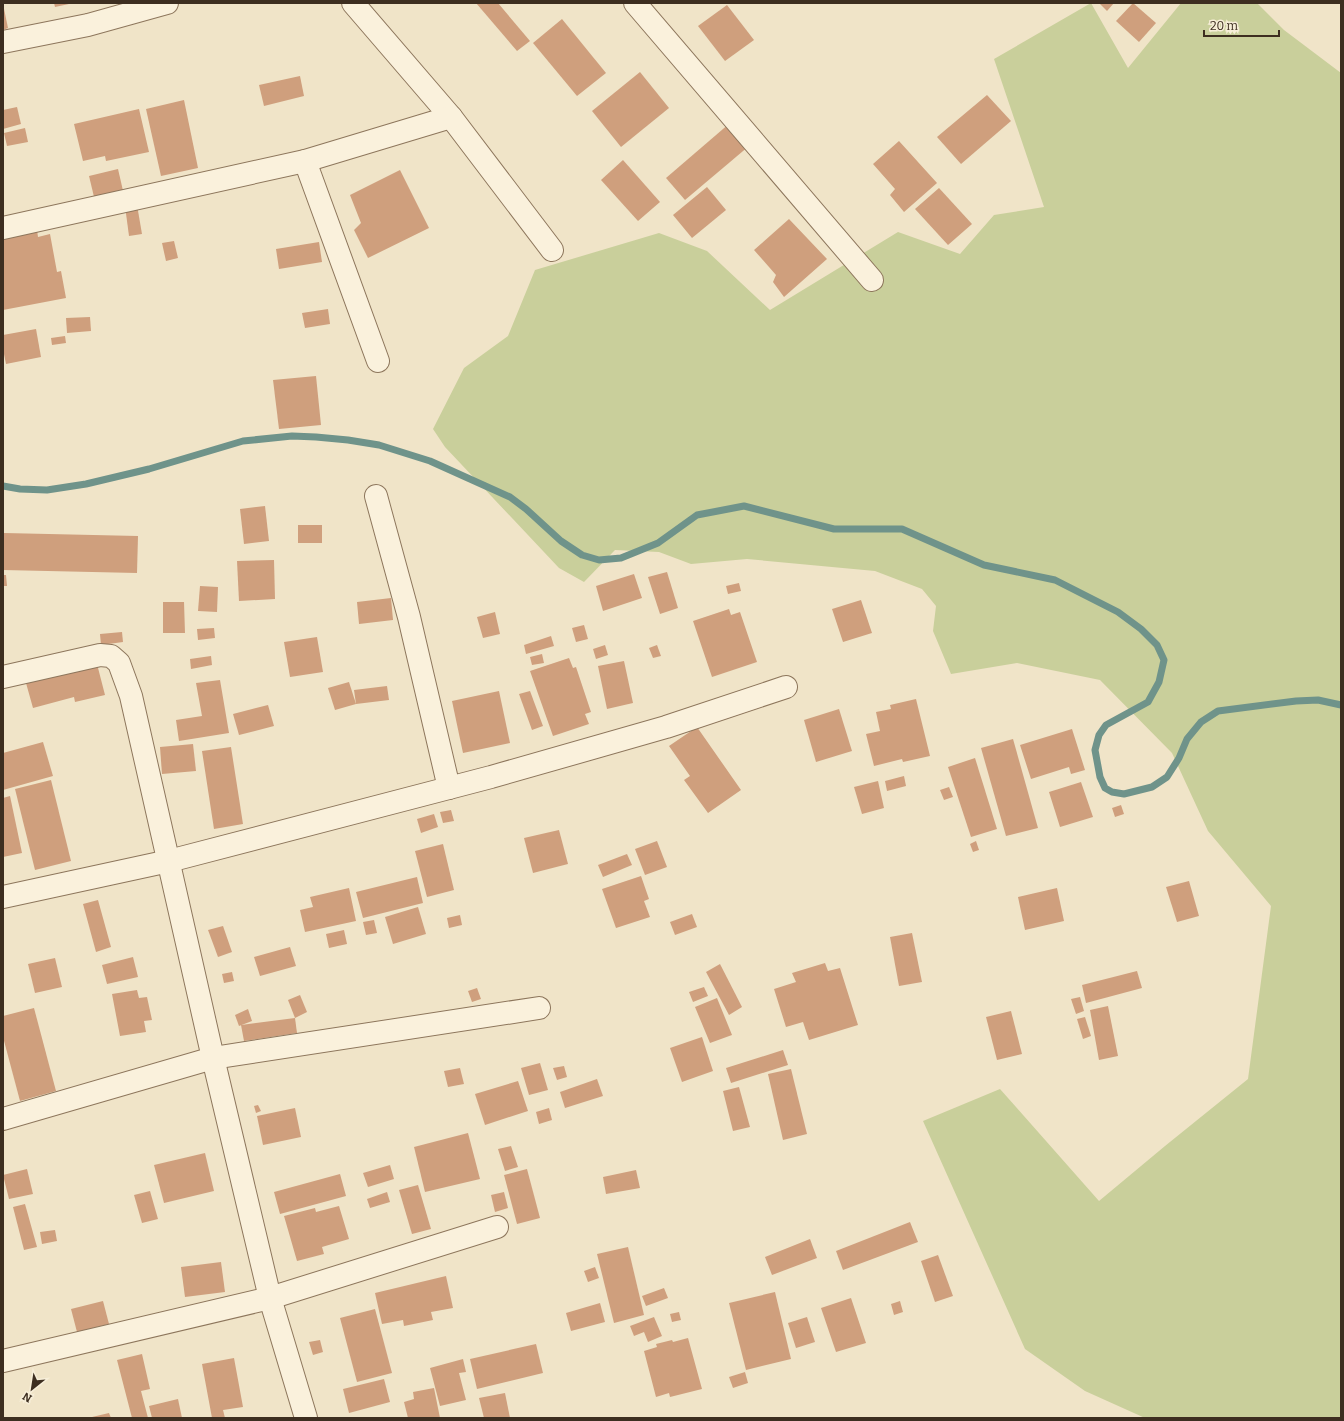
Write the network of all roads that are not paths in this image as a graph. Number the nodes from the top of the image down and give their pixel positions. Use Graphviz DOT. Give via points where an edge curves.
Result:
graph roads {
  1 [pos="167,3"];
  2 [pos="353,3"];
  3 [pos="635,3"];
  4 [pos="3,42"];
  5 [pos="451,117"];
  6 [pos="305,161"];
  7 [pos="3,228"];
  8 [pos="552,250"];
  9 [pos="872,280"];
  10 [pos="378,361"];
  11 [pos="376,496"];
  12 [pos="3,677"];
  13 [pos="786,687"];
  14 [pos="449,788"];
  15 [pos="169,861"];
  16 [pos="3,897"];
  17 [pos="539,1008"];
  18 [pos="213,1058"];
  19 [pos="3,1119"];
  20 [pos="497,1227"];
  21 [pos="270,1298"];
  22 [pos="3,1361"];
  23 [pos="306,1418"];
  1 -- 4 [label="street" via="88,25"];
  2 -- 5 [label="street"];
  3 -- 9 [label="street"];
  5 -- 6 [label="street"];
  5 -- 8 [label="street"];
  6 -- 7 [label="street"];
  6 -- 10 [label="street"];
  11 -- 14 [label="street" via="409,617"];
  12 -- 15 [label="street" via="100,655 111,656 119,662 131,696"];
  13 -- 14 [label="street" via="666,727"];
  14 -- 15 [label="street"];
  15 -- 16 [label="street"];
  15 -- 18 [label="street"];
  17 -- 18 [label="street"];
  18 -- 19 [label="street"];
  18 -- 21 [label="street"];
  20 -- 21 [label="street"];
  21 -- 22 [label="street"];
  21 -- 23 [label="street"];
}
